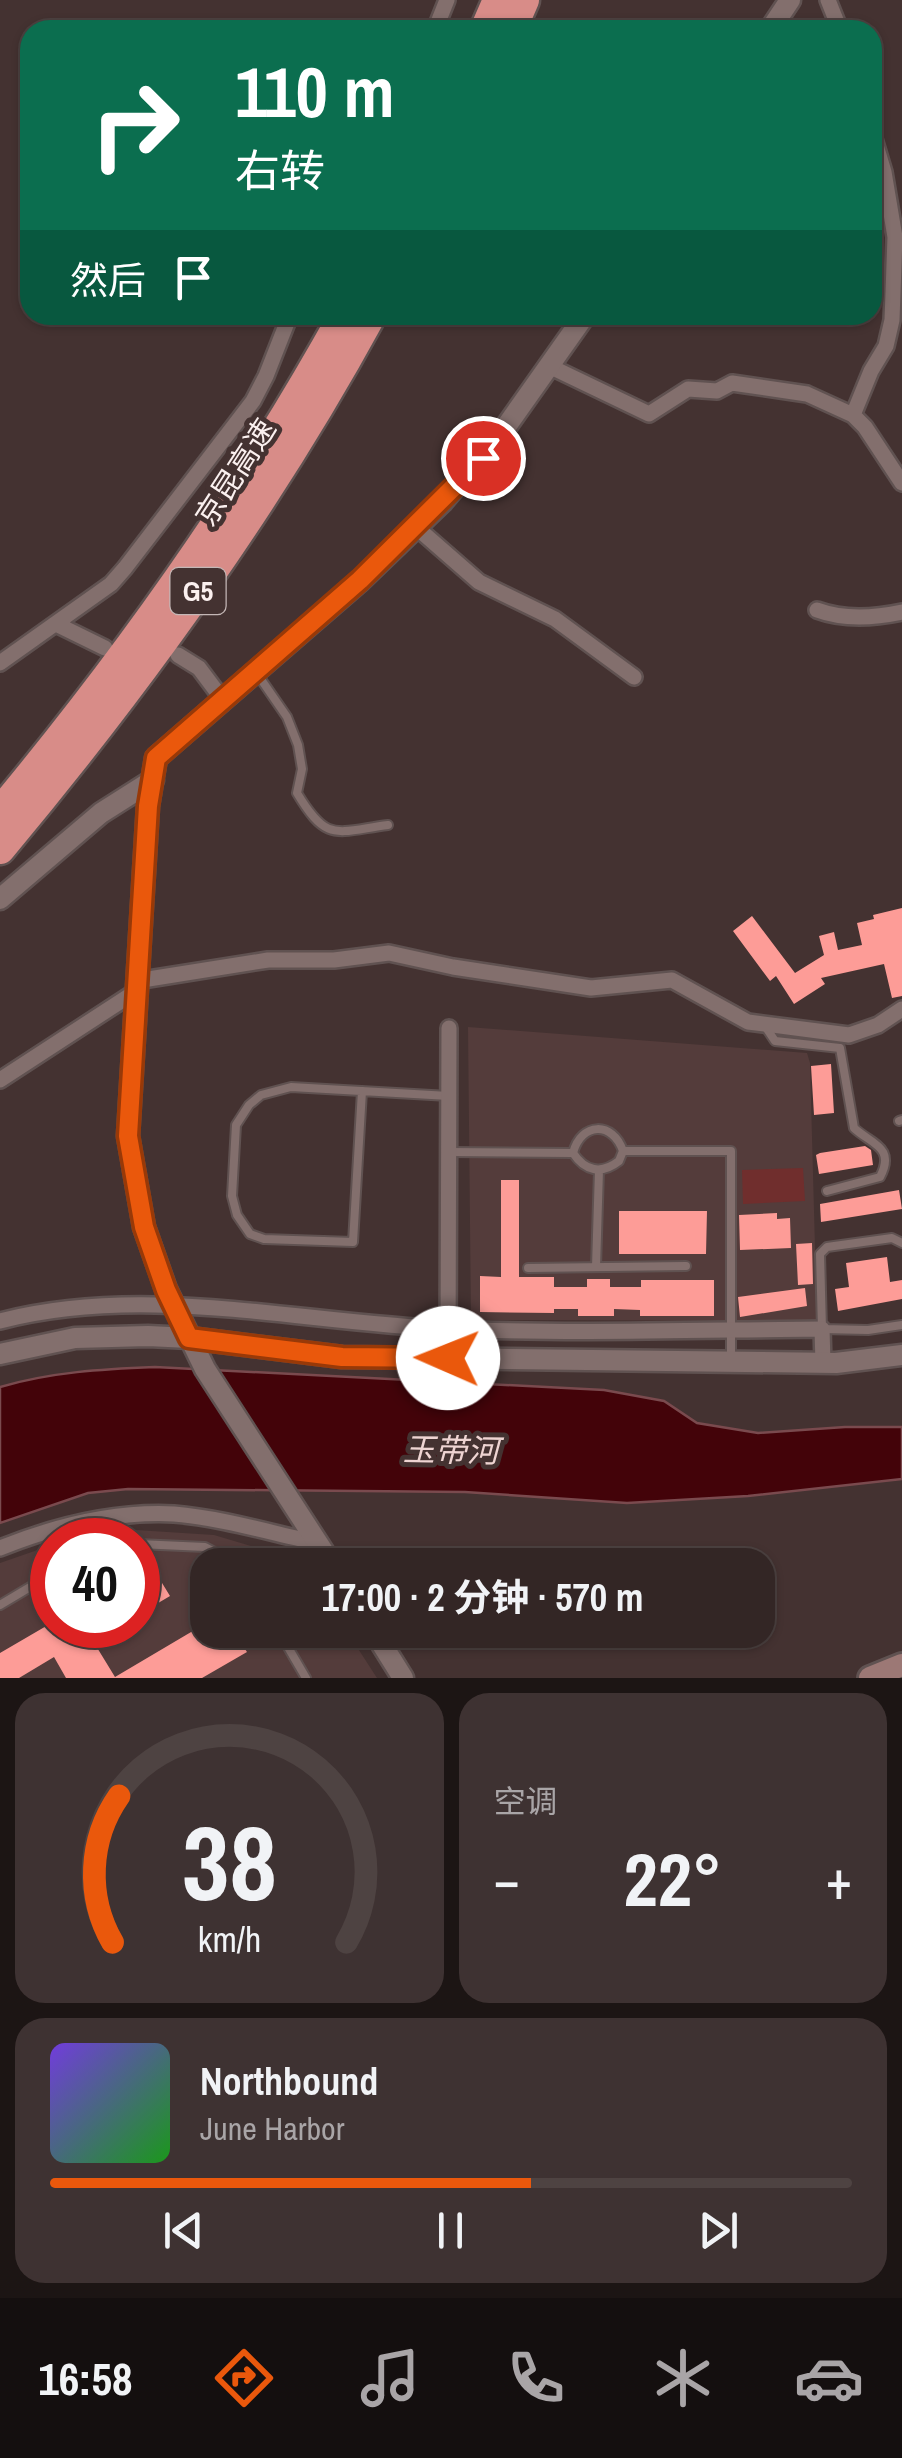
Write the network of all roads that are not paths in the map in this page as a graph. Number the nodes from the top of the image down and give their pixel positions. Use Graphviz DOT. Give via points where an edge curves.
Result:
graph roads {
  1 [pos="882,182"];
  2 [pos="286,325"];
  3 [pos="338,325"];
  4 [pos="365,325"];
  5 [pos="578,325"];
  6 [pos="550,366"];
  7 [pos="853,415"];
  8 [pos="902,483"];
  9 [pos="416,528"];
  10 [pos="817,610"];
  11 [pos="902,612"];
  12 [pos="56,624"];
  13 [pos="106,648"];
  14 [pos="178,655"];
  15 [pos="2,656"];
  16 [pos="256,672"];
  17 [pos="634,677"];
  18 [pos="223,700"];
  19 [pos="152,780"];
  20 [pos="0,812"];
  21 [pos="388,824"];
  22 [pos="0,849"];
  23 [pos="0,900"];
  24 [pos="136,987"];
  25 [pos="902,1009"];
  26 [pos="764,1025"];
  27 [pos="449,1028"];
  28 [pos="0,1080"];
  29 [pos="362,1091"];
  30 [pos="448,1096"];
  31 [pos="623,1151"];
  32 [pos="448,1152"];
  33 [pos="572,1153"];
  34 [pos="599,1170"];
  35 [pos="827,1191"];
  36 [pos="902,1243"];
  37 [pos="686,1266"];
  38 [pos="596,1267"];
  39 [pos="528,1268"];
  40 [pos="173,1304"];
  41 [pos="0,1320"];
  42 [pos="902,1325"];
  43 [pos="448,1329"];
  44 [pos="822,1329"];
  45 [pos="731,1330"];
  46 [pos="189,1338"];
  47 [pos="0,1354"];
  48 [pos="902,1355"];
  49 [pos="448,1358"];
  50 [pos="731,1362"];
  51 [pos="823,1363"];
  52 [pos="318,1543"];
  53 [pos="160,1545"];
  54 [pos="0,1548"];
  55 [pos="205,1548"];
  56 [pos="321,1548"];
  57 [pos="30,1587"];
  58 [pos="0,1605"];
  59 [pos="288,1648"];
  60 [pos="384,1648"];
  61 [pos="902,1665"];
  62 [pos="306,1678"];
  63 [pos="402,1678"];
  64 [pos="870,1678"];
  1 -- 7 [label="street" via="895,237 892,320"];
  2 -- 12 [label="street" via="260,389 213,454 125,568"];
  3 -- 20 [label="highway, 京昆高速 / G5" via="148,624"];
  4 -- 22 [label="highway, 京昆高速 / G5" via="232,542 112,710"];
  5 -- 6 [label="street"];
  6 -- 7 [label="street" via="650,414 688,389 718,391 732,383 808,394"];
  6 -- 9 [label="street" via="483,458"];
  7 -- 8 [label="street"];
  9 -- 16 [label="street"];
  9 -- 17 [label="street" via="478,582 556,619"];
  10 -- 11 [label="street" via="835,616"];
  12 -- 13 [label="street"];
  12 -- 15 [label="street"];
  14 -- 18 [label="street" via="199,668"];
  16 -- 18 [label="street"];
  16 -- 21 [label="lane" via="287,718 301,755 298,793 322,828"];
  18 -- 19 [label="street" via="156,758"];
  19 -- 23 [label="street" via="101,812"];
  19 -- 24 [label="street"];
  24 -- 26 [label="street" via="268,960 389,954 590,988 672,980"];
  24 -- 28 [label="street"];
  24 -- 40 [label="street" via="128,1136 144,1227"];
  25 -- 26 [label="street" via="849,1035"];
  26 -- 35 [label="lane" via="775,1041 840,1048 854,1128 883,1151 880,1178"];
  27 -- 30 [label="street"];
  29 -- 29 [label="lane" via="275,1089 249,1105 236,1125 232,1196 250,1234 352,1242"];
  29 -- 30 [label="lane"];
  30 -- 32 [label="street"];
  31 -- 33 [label="lane" via="610,1131 597,1128 576,1140"];
  31 -- 34 [label="lane" via="619,1161"];
  31 -- 45 [label="lane" via="732,1150"];
  32 -- 33 [label="lane"];
  32 -- 43 [label="street"];
  33 -- 34 [label="lane"];
  34 -- 38 [label="lane"];
  36 -- 44 [label="lane" via="892,1238 826,1247 820,1254"];
  37 -- 38 [label="lane"];
  38 -- 39 [label="lane"];
  40 -- 41 [label="street"];
  40 -- 43 [label="street"];
  40 -- 46 [label="street"];
  42 -- 44 [label="lane"];
  43 -- 45 [label="street"];
  43 -- 49 [label="street"];
  44 -- 45 [label="street"];
  44 -- 51 [label="street"];
  45 -- 50 [label="lane"];
  46 -- 47 [label="street" via="75,1338"];
  46 -- 49 [label="street" via="342,1357"];
  46 -- 52 [label="street"];
  48 -- 51 [label="street"];
  49 -- 50 [label="street"];
  50 -- 51 [label="street"];
  52 -- 54 [label="street" via="166,1514 70,1525"];
  52 -- 56 [label="street"];
  53 -- 55 [label="lane"];
  57 -- 58 [label="lane"];
  59 -- 62 [label="lane"];
  60 -- 63 [label="street"];
  61 -- 64 [label="main road"];
}
